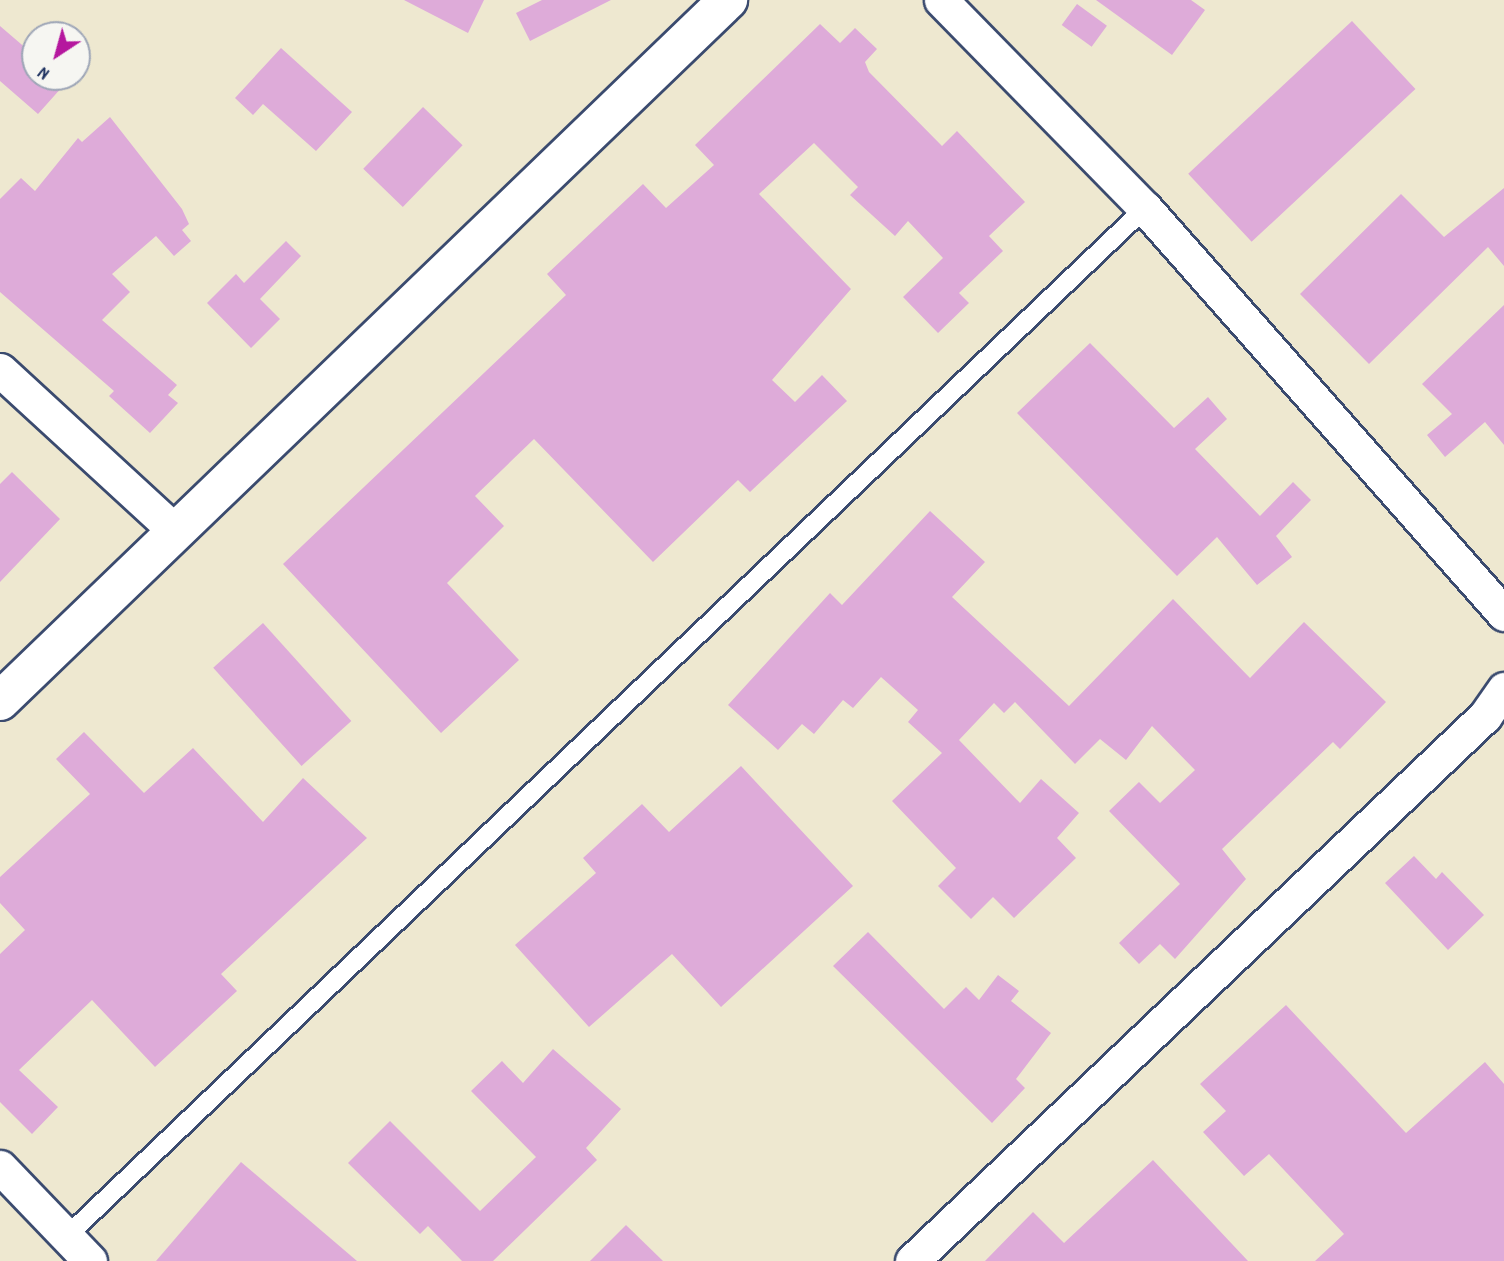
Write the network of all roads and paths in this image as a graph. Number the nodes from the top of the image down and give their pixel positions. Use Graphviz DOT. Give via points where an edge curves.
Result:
graph roads {
  1 [pos="729,0"];
  2 [pos="941,0"];
  3 [pos="1145,208"];
  4 [pos="0,370"];
  5 [pos="175,531"];
  6 [pos="1504,614"];
  7 [pos="1504,689"];
  8 [pos="0,701"];
  9 [pos="0,1167"];
  10 [pos="66,1237"];
  11 [pos="90,1261"];
  12 [pos="912,1261"];
  1 -- 5 [label="street"];
  2 -- 3 [label="street"];
  3 -- 6 [label="street"];
  3 -- 10 [label="lane"];
  4 -- 5 [label="street"];
  5 -- 8 [label="street"];
  7 -- 12 [label="street" via="1485,716"];
  9 -- 10 [label="street"];
  10 -- 11 [label="street"];
}
